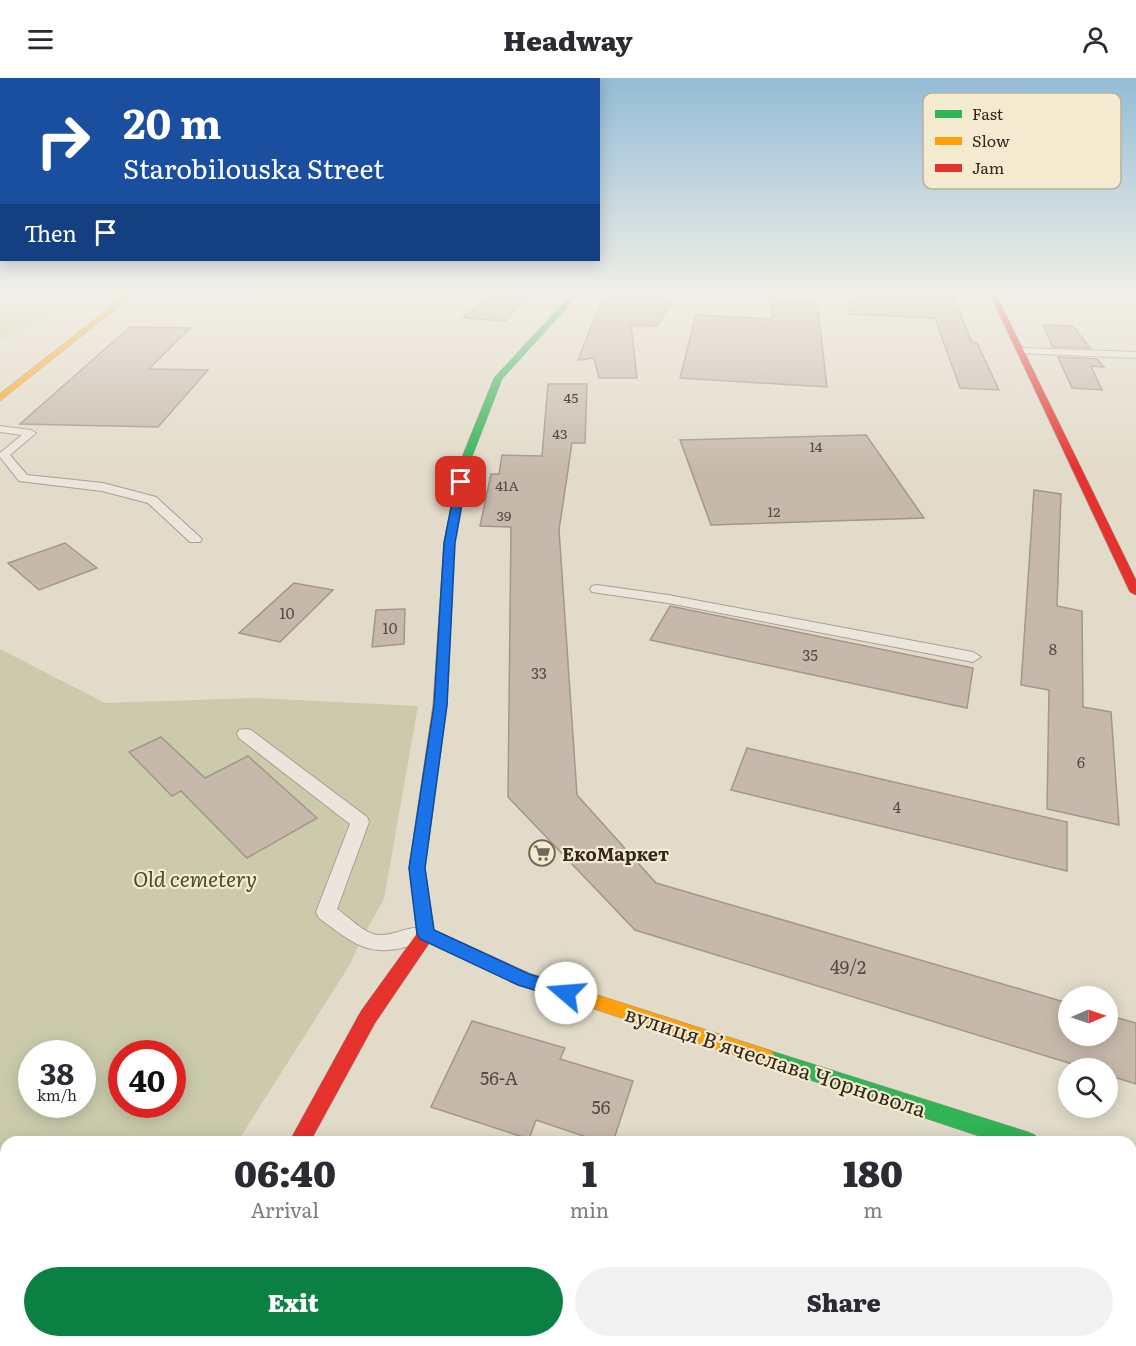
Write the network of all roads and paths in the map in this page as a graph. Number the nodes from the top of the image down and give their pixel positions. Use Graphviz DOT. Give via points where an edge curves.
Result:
graph roads {
  1 [pos="59,351"];
  2 [pos="523,351"];
  3 [pos="1021,351"];
  4 [pos="1026,351"];
  5 [pos="1136,355"];
  6 [pos="0,398"];
  7 [pos="0,429"];
  8 [pos="195,539"];
  9 [pos="597,589"];
  10 [pos="1136,592"];
  11 [pos="973,657"];
  12 [pos="245,734"];
  13 [pos="426,934"];
  14 [pos="302,1136"];
  15 [pos="1009,1136"];
  1 -- 6 [label="street"];
  2 -- 13 [label="street" via="498,378 465,462 449,543 440,705 417,868"];
  3 -- 10 [label="street"];
  4 -- 5 [label="lane"];
  7 -- 8 [label="lane" via="31,433 4,455 23,478 103,487 152,500"];
  9 -- 11 [label="lane"];
  12 -- 13 [label="lane" via="360,822 326,912 362,938 379,943"];
  13 -- 14 [label="street" via="369,1017"];
  13 -- 15 [label="street, вулиця Вʼячеслава Чорновола" via="524,979"];
}
